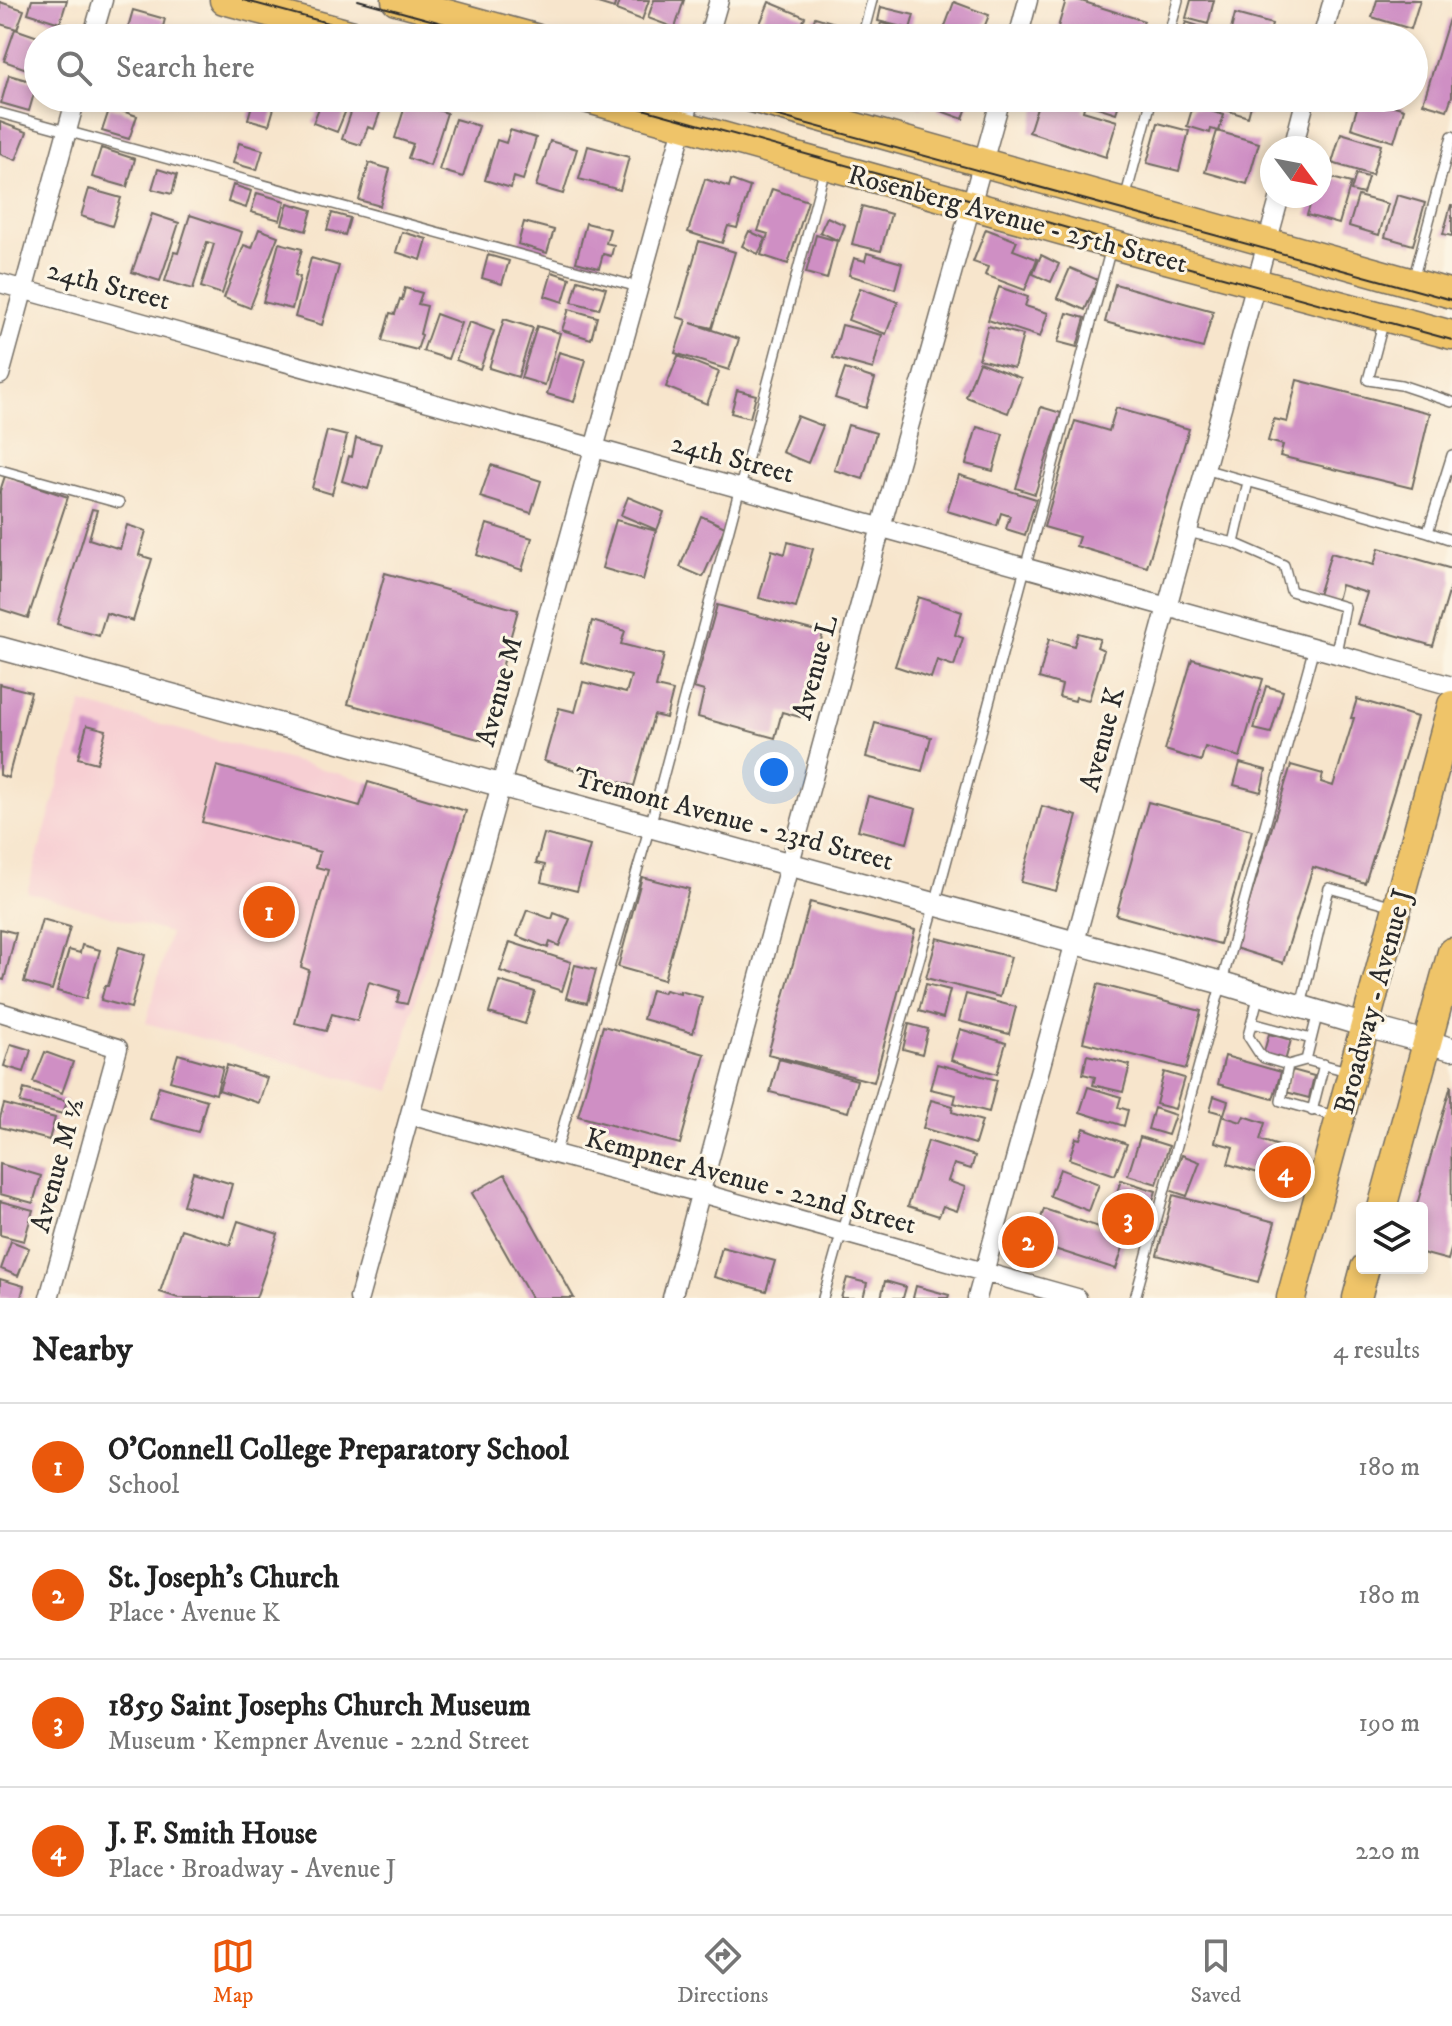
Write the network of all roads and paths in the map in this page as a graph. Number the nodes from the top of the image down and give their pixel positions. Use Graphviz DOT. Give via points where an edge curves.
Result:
graph roads {
  1 [pos="103,0"];
  2 [pos="224,0"];
  3 [pos="396,0"];
  4 [pos="719,0"];
  5 [pos="872,0"];
  6 [pos="1028,0"];
  7 [pos="1178,0"];
  8 [pos="1333,0"];
  9 [pos="96,24"];
  10 [pos="312,24"];
  11 [pos="484,24"];
  12 [pos="712,24"];
  13 [pos="866,24"];
  14 [pos="1022,24"];
  15 [pos="1172,24"];
  16 [pos="1326,24"];
  17 [pos="72,112"];
  18 [pos="687,112"];
  19 [pos="690,112"];
  20 [pos="845,112"];
  21 [pos="997,112"];
  22 [pos="1148,112"];
  23 [pos="1302,112"];
  24 [pos="0,113"];
  25 [pos="67,131"];
  26 [pos="1296,136"];
  27 [pos="1452,136"];
  28 [pos="983,161"];
  29 [pos="826,165"];
  30 [pos="1124,202"];
  31 [pos="971,205"];
  32 [pos="1277,208"];
  33 [pos="1267,241"];
  34 [pos="1111,245"];
  35 [pos="0,283"];
  36 [pos="1256,283"];
  37 [pos="1412,283"];
  38 [pos="638,287"];
  39 [pos="24,290"];
  40 [pos="1452,294"];
  41 [pos="1385,316"];
  42 [pos="1452,335"];
  43 [pos="0,375"];
  44 [pos="1452,402"];
  45 [pos="595,448"];
  46 [pos="1452,455"];
  47 [pos="1204,469"];
  48 [pos="0,470"];
  49 [pos="1248,482"];
  50 [pos="740,488"];
  51 [pos="119,503"];
  52 [pos="881,527"];
  53 [pos="1187,532"];
  54 [pos="1428,532"];
  55 [pos="1452,540"];
  56 [pos="1234,543"];
  57 [pos="1024,567"];
  58 [pos="1166,606"];
  59 [pos="1314,647"];
  60 [pos="0,648"];
  61 [pos="1336,653"];
  62 [pos="1452,686"];
  63 [pos="1452,705"];
  64 [pos="501,785"];
  65 [pos="650,826"];
  66 [pos="789,864"];
  67 [pos="935,904"];
  68 [pos="1398,907"];
  69 [pos="1074,942"];
  70 [pos="1452,952"];
  71 [pos="1222,983"];
  72 [pos="1259,994"];
  73 [pos="1309,1009"];
  74 [pos="0,1012"];
  75 [pos="1252,1023"];
  76 [pos="1366,1026"];
  77 [pos="1311,1039"];
  78 [pos="1440,1046"];
  79 [pos="1306,1060"];
  80 [pos="1324,1064"];
  81 [pos="1288,1065"];
  82 [pos="1353,1073"];
  83 [pos="1312,1111"];
  84 [pos="410,1115"];
  85 [pos="1340,1118"];
  86 [pos="555,1155"];
  87 [pos="701,1193"];
  88 [pos="1384,1202"];
  89 [pos="841,1233"];
  90 [pos="984,1272"];
  91 [pos="1363,1274"];
  92 [pos="49,1298"];
  93 [pos="359,1298"];
  94 [pos="672,1298"];
  95 [pos="823,1298"];
  96 [pos="977,1298"];
  97 [pos="1077,1298"];
  98 [pos="1135,1298"];
  99 [pos="1291,1298"];
  100 [pos="1357,1298"];
  1 -- 9 [label="street"];
  2 -- 10 [label="main road"];
  3 -- 11 [label="main road"];
  4 -- 12 [label="street"];
  5 -- 13 [label="lane"];
  6 -- 14 [label="street"];
  7 -- 15 [label="lane"];
  8 -- 16 [label="street"];
  17 -- 25 [label="street"];
  18 -- 38 [label="street, Avenue M"];
  19 -- 29 [label="main road, Rosenberg Avenue - 25th Street"];
  20 -- 28 [label="main road, Rosenberg Avenue - 25th Street"];
  21 -- 28 [label="street, Avenue L"];
  22 -- 30 [label="lane"];
  23 -- 26 [label="street"];
  24 -- 25 [label="lane"];
  25 -- 38 [label="lane"];
  25 -- 39 [label="street"];
  27 -- 37 [label="lane"];
  28 -- 30 [label="main road, Rosenberg Avenue - 25th Street"];
  28 -- 31 [label="street, Avenue L"];
  29 -- 31 [label="main road, Rosenberg Avenue - 25th Street"];
  29 -- 50 [label="lane"];
  30 -- 33 [label="main road, Rosenberg Avenue - 25th Street"];
  31 -- 34 [label="main road, Rosenberg Avenue - 25th Street"];
  31 -- 52 [label="street, Avenue L"];
  32 -- 33 [label="street, Avenue K"];
  33 -- 36 [label="street, Avenue K"];
  33 -- 37 [label="main road, Rosenberg Avenue - 25th Street"];
  34 -- 36 [label="main road, Rosenberg Avenue - 25th Street"];
  34 -- 57 [label="lane"];
  35 -- 39 [label="street, 24th Street"];
  36 -- 41 [label="main road, Rosenberg Avenue - 25th Street"];
  36 -- 47 [label="street, Avenue K"];
  37 -- 40 [label="main road, Rosenberg Avenue - 25th Street"];
  38 -- 45 [label="street, Avenue M"];
  39 -- 43 [label="street"];
  39 -- 45 [label="street, 24th Street"];
  41 -- 42 [label="main road, Rosenberg Avenue - 25th Street"];
  41 -- 44 [label="lane" via="1368,380"];
  45 -- 50 [label="street, 24th Street"];
  45 -- 64 [label="street, Avenue M"];
  46 -- 54 [label="lane"];
  47 -- 49 [label="lane"];
  47 -- 53 [label="street, Avenue K"];
  48 -- 51 [label="lane"];
  49 -- 54 [label="lane"];
  49 -- 56 [label="lane"];
  50 -- 52 [label="street, 24th Street"];
  50 -- 65 [label="lane"];
  52 -- 57 [label="street, 24th Street"];
  52 -- 66 [label="street, Avenue L"];
  53 -- 56 [label="lane"];
  53 -- 58 [label="street, Avenue K"];
  54 -- 55 [label="lane"];
  56 -- 61 [label="lane" via="1284,565 1291,591 1345,607"];
  57 -- 58 [label="street, 24th Street"];
  57 -- 67 [label="lane"];
  58 -- 59 [label="street, 24th Street"];
  58 -- 69 [label="street, Avenue K"];
  59 -- 61 [label="street, 24th Street"];
  59 -- 71 [label="lane"];
  60 -- 64 [label="street, Tremont Avenue - 23rd Street"];
  61 -- 62 [label="street, 24th Street"];
  63 -- 68 [label="main road, Broadway - Avenue J"];
  64 -- 65 [label="street, Tremont Avenue - 23rd Street"];
  64 -- 84 [label="street, Avenue M"];
  65 -- 66 [label="street, Tremont Avenue - 23rd Street"];
  65 -- 86 [label="lane"];
  66 -- 67 [label="street, Tremont Avenue - 23rd Street"];
  66 -- 87 [label="street, Avenue L"];
  67 -- 69 [label="street, Tremont Avenue - 23rd Street"];
  67 -- 89 [label="lane"];
  68 -- 73 [label="lane" via="1329,888"];
  68 -- 76 [label="main road, Broadway - Avenue J"];
  69 -- 71 [label="street, Tremont Avenue - 23rd Street"];
  69 -- 90 [label="street, Avenue K"];
  70 -- 78 [label="main road"];
  71 -- 72 [label="street, Tremont Avenue - 23rd Street"];
  71 -- 98 [label="lane"];
  72 -- 73 [label="street, Tremont Avenue - 23rd Street"];
  72 -- 75 [label="lane"];
  73 -- 76 [label="street, Tremont Avenue - 23rd Street"];
  73 -- 77 [label="lane"];
  74 -- 92 [label="street, Avenue M ½" via="118,1048"];
  75 -- 77 [label="lane"];
  75 -- 81 [label="lane" via="1248,1036 1259,1053"];
  76 -- 78 [label="street, Tremont Avenue - 23rd Street"];
  76 -- 82 [label="main road, Broadway - Avenue J"];
  77 -- 79 [label="lane"];
  78 -- 88 [label="main road"];
  79 -- 80 [label="lane"];
  79 -- 81 [label="lane"];
  80 -- 82 [label="lane"];
  80 -- 83 [label="lane"];
  81 -- 83 [label="lane" via="1281,1101"];
  82 -- 85 [label="main road, Broadway - Avenue J"];
  83 -- 85 [label="lane"];
  84 -- 86 [label="street, Kempner Avenue - 22nd Street"];
  84 -- 93 [label="street, Avenue M"];
  85 -- 99 [label="main road, Broadway - Avenue J"];
  86 -- 87 [label="street, Kempner Avenue - 22nd Street"];
  87 -- 89 [label="street, Kempner Avenue - 22nd Street"];
  87 -- 94 [label="street, Avenue L"];
  89 -- 90 [label="street, Kempner Avenue - 22nd Street"];
  89 -- 95 [label="lane"];
  90 -- 96 [label="street, Avenue K"];
  90 -- 97 [label="street, Kempner Avenue - 22nd Street"];
  91 -- 100 [label="main road"];
}
